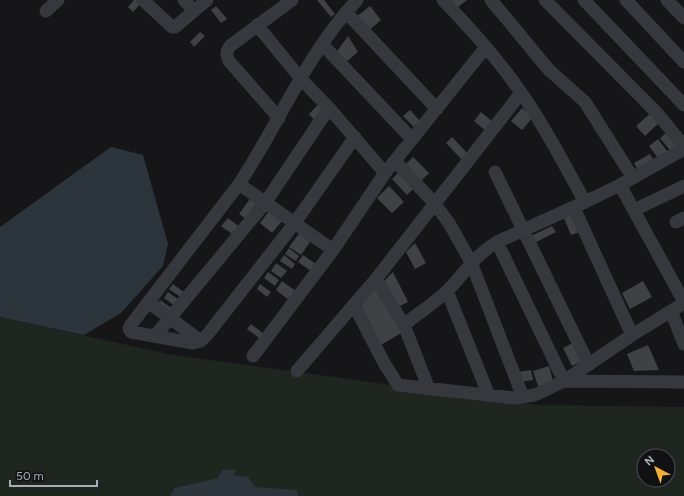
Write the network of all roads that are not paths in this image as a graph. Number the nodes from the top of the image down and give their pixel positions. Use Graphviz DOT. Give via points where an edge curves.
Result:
graph roads {
  1 [pos="58,0"];
  2 [pos="143,0"];
  3 [pos="184,0"];
  4 [pos="207,0"];
  5 [pos="292,0"];
  6 [pos="357,0"];
  7 [pos="443,0"];
  8 [pos="491,0"];
  9 [pos="546,0"];
  10 [pos="584,0"];
  11 [pos="626,0"];
  12 [pos="667,0"];
  13 [pos="46,11"];
  14 [pos="194,11"];
  15 [pos="346,12"];
  16 [pos="684,18"];
  17 [pos="258,25"];
  18 [pos="323,45"];
  19 [pos="486,48"];
  20 [pos="684,62"];
  21 [pos="301,79"];
  22 [pos="522,93"];
  23 [pos="684,105"];
  24 [pos="329,108"];
  25 [pos="437,109"];
  26 [pos="279,118"];
  27 [pos="355,138"];
  28 [pos="412,140"];
  29 [pos="684,148"];
  30 [pos="395,161"];
  31 [pos="495,172"];
  32 [pos="385,173"];
  33 [pos="633,178"];
  34 [pos="239,184"];
  35 [pos="620,185"];
  36 [pos="684,186"];
  37 [pos="265,203"];
  38 [pos="435,204"];
  39 [pos="580,205"];
  40 [pos="634,210"];
  41 [pos="294,224"];
  42 [pos="524,230"];
  43 [pos="497,242"];
  44 [pos="333,250"];
  45 [pos="471,262"];
  46 [pos="376,279"];
  47 [pos="447,291"];
  48 [pos="148,302"];
  49 [pos="684,302"];
  50 [pos="354,305"];
  51 [pos="671,311"];
  52 [pos="169,318"];
  53 [pos="404,325"];
  54 [pos="632,334"];
  55 [pos="155,336"];
  56 [pos="201,340"];
  57 [pos="684,344"];
  58 [pos="253,356"];
  59 [pos="589,365"];
  60 [pos="297,371"];
  61 [pos="564,381"];
  62 [pos="684,382"];
  63 [pos="429,389"];
  64 [pos="489,396"];
  65 [pos="523,397"];
  1 -- 13 [label="street"];
  2 -- 14 [label="street" via="172,28"];
  3 -- 14 [label="street"];
  4 -- 14 [label="street"];
  5 -- 17 [label="street"];
  6 -- 15 [label="street"];
  7 -- 19 [label="street"];
  8 -- 33 [label="street" via="548,70 585,102"];
  9 -- 29 [label="street" via="657,113"];
  10 -- 23 [label="street"];
  11 -- 20 [label="street"];
  12 -- 16 [label="street"];
  15 -- 18 [label="street"];
  15 -- 25 [label="street"];
  17 -- 21 [label="street"];
  17 -- 26 [label="street" via="230,46 226,56"];
  18 -- 21 [label="street"];
  18 -- 28 [label="street"];
  19 -- 22 [label="street"];
  19 -- 25 [label="street"];
  21 -- 24 [label="street"];
  21 -- 26 [label="street"];
  22 -- 38 [label="street"];
  22 -- 39 [label="street" via="549,137"];
  24 -- 27 [label="street"];
  24 -- 37 [label="street"];
  25 -- 28 [label="street"];
  26 -- 34 [label="street"];
  27 -- 32 [label="street"];
  27 -- 41 [label="street"];
  28 -- 30 [label="street"];
  29 -- 33 [label="street"];
  30 -- 32 [label="street"];
  30 -- 38 [label="street"];
  31 -- 42 [label="street"];
  32 -- 44 [label="street"];
  33 -- 35 [label="street"];
  34 -- 37 [label="street"];
  34 -- 48 [label="street"];
  35 -- 39 [label="street"];
  35 -- 40 [label="street"];
  36 -- 40 [label="street"];
  37 -- 41 [label="street"];
  37 -- 52 [label="street"];
  38 -- 45 [label="street"];
  38 -- 46 [label="street"];
  39 -- 42 [label="street"];
  39 -- 54 [label="street"];
  40 -- 49 [label="street"];
  41 -- 44 [label="street"];
  41 -- 56 [label="street"];
  42 -- 43 [label="street"];
  42 -- 59 [label="street"];
  43 -- 45 [label="street"];
  43 -- 61 [label="street"];
  44 -- 58 [label="street"];
  45 -- 47 [label="street"];
  45 -- 65 [label="street"];
  46 -- 50 [label="street"];
  46 -- 53 [label="street"];
  47 -- 53 [label="street"];
  47 -- 64 [label="street"];
  48 -- 52 [label="street"];
  48 -- 55 [label="street" via="129,329 131,332"];
  49 -- 51 [label="street"];
  50 -- 60 [label="street"];
  50 -- 63 [label="street" via="395,383"];
  51 -- 54 [label="street"];
  51 -- 57 [label="street"];
  52 -- 55 [label="street"];
  52 -- 56 [label="street"];
  53 -- 63 [label="street"];
  54 -- 59 [label="street"];
  55 -- 56 [label="street" via="193,343"];
  59 -- 61 [label="street"];
  61 -- 62 [label="street"];
  61 -- 65 [label="street" via="535,396"];
  63 -- 64 [label="street"];
  64 -- 65 [label="street"];
}
